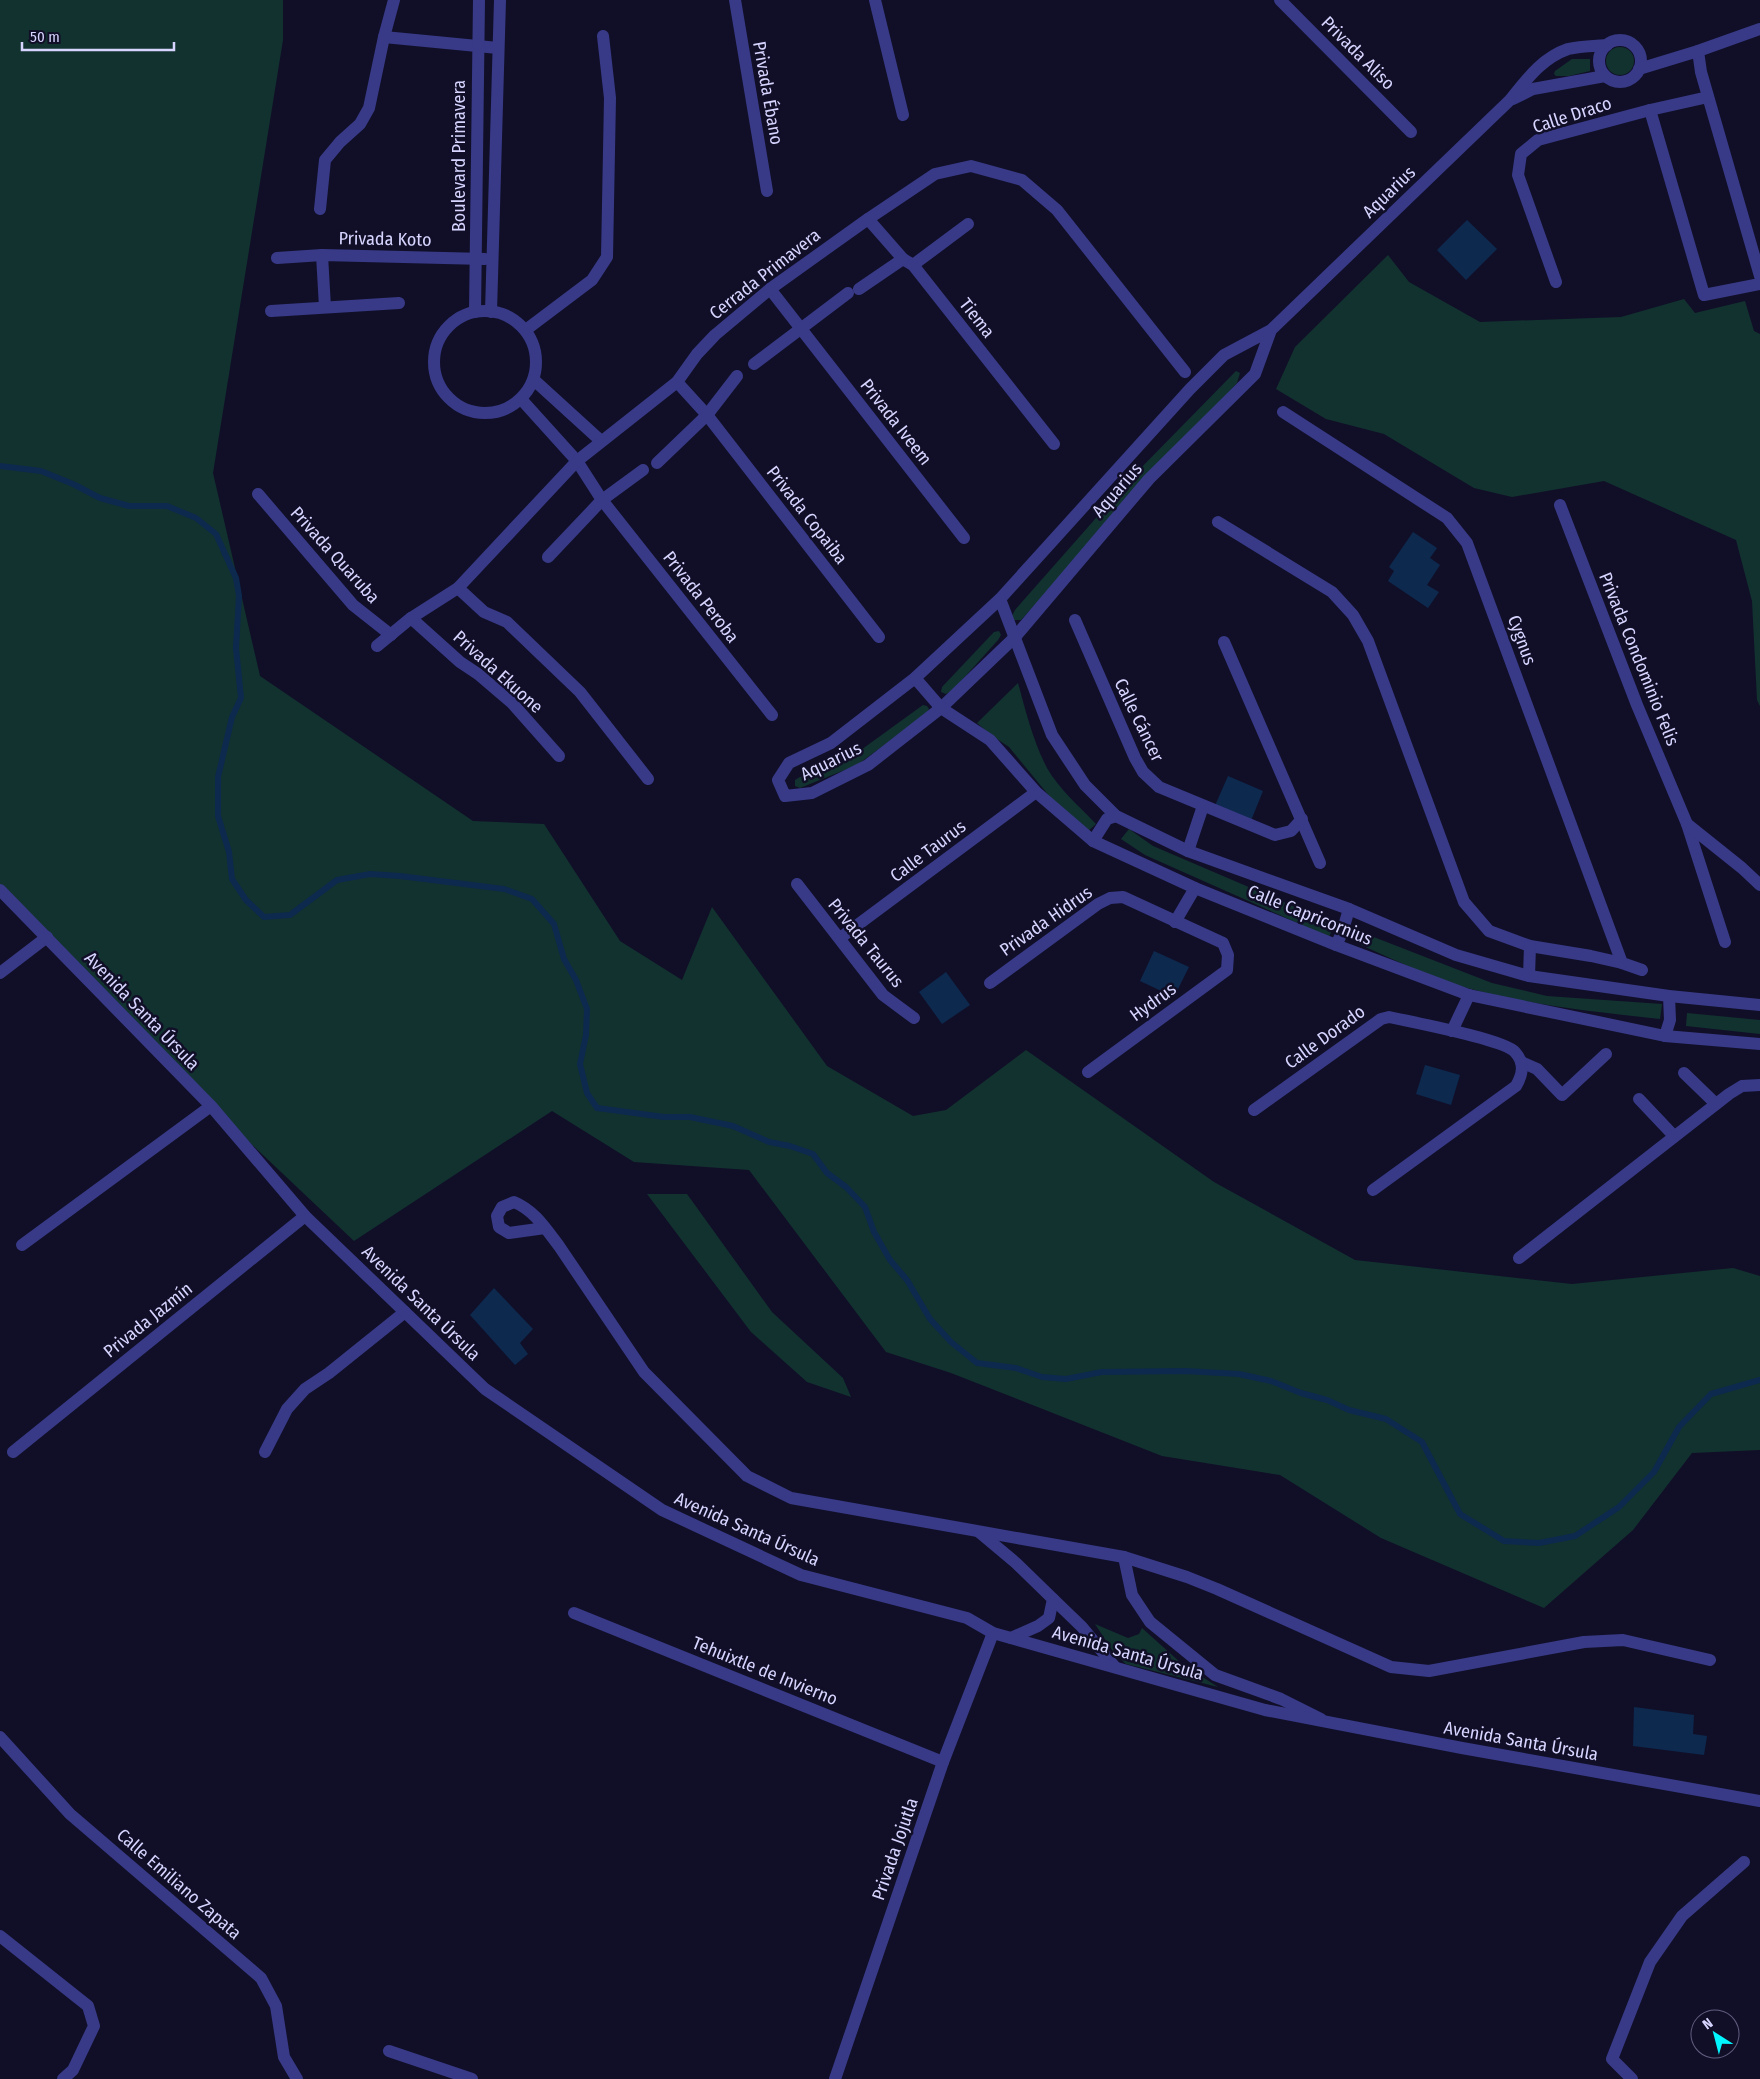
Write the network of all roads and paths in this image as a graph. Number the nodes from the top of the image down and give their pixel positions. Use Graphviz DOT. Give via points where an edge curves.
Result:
graph roads {
  1 [pos="394,0"];
  2 [pos="479,0"];
  3 [pos="500,0"];
  4 [pos="734,0"];
  5 [pos="875,0"];
  6 [pos="1280,0"];
  7 [pos="1760,29"];
  8 [pos="603,36"];
  9 [pos="384,38"];
  10 [pos="477,45"];
  11 [pos="1607,45"];
  12 [pos="498,48"];
  13 [pos="1698,51"];
  14 [pos="1639,69"];
  15 [pos="1605,76"];
  16 [pos="1708,97"];
  17 [pos="1510,100"];
  18 [pos="1650,110"];
  19 [pos="903,115"];
  20 [pos="1411,132"];
  21 [pos="767,191"];
  22 [pos="320,209"];
  23 [pos="868,219"];
  24 [pos="968,224"];
  25 [pos="322,255"];
  26 [pos="277,258"];
  27 [pos="477,259"];
  28 [pos="492,259"];
  29 [pos="908,262"];
  30 [pos="1760,276"];
  31 [pos="1556,282"];
  32 [pos="1760,284"];
  33 [pos="770,289"];
  34 [pos="399,303"];
  35 [pos="325,306"];
  36 [pos="271,311"];
  37 [pos="475,312"];
  38 [pos="491,312"];
  39 [pos="800,328"];
  40 [pos="527,329"];
  41 [pos="1271,330"];
  42 [pos="754,364"];
  43 [pos="1185,372"];
  44 [pos="737,376"];
  45 [pos="534,380"];
  46 [pos="677,382"];
  47 [pos="521,399"];
  48 [pos="1283,412"];
  49 [pos="707,415"];
  50 [pos="601,441"];
  51 [pos="1054,444"];
  52 [pos="577,461"];
  53 [pos="657,463"];
  54 [pos="643,470"];
  55 [pos="258,494"];
  56 [pos="602,500"];
  57 [pos="1560,505"];
  58 [pos="1218,522"];
  59 [pos="964,538"];
  60 [pos="548,557"];
  61 [pos="458,588"];
  62 [pos="1000,599"];
  63 [pos="411,618"];
  64 [pos="1074,620"];
  65 [pos="391,635"];
  66 [pos="879,637"];
  67 [pos="1015,637"];
  68 [pos="1224,642"];
  69 [pos="377,646"];
  70 [pos="915,678"];
  71 [pos="941,708"];
  72 [pos="772,716"];
  73 [pos="560,756"];
  74 [pos="648,779"];
  75 [pos="1036,792"];
  76 [pos="1203,806"];
  77 [pos="1116,816"];
  78 [pos="1302,819"];
  79 [pos="1687,824"];
  80 [pos="1093,841"];
  81 [pos="1188,851"];
  82 [pos="1320,863"];
  83 [pos="797,884"];
  84 [pos="1760,885"];
  85 [pos="1194,888"];
  86 [pos="0,890"];
  87 [pos="1349,909"];
  88 [pos="1176,922"];
  89 [pos="47,937"];
  90 [pos="840,938"];
  91 [pos="1725,942"];
  92 [pos="1336,945"];
  93 [pos="1530,946"];
  94 [pos="1228,955"];
  95 [pos="1622,963"];
  96 [pos="1642,970"];
  97 [pos="0,974"];
  98 [pos="1529,976"];
  99 [pos="990,983"];
  100 [pos="1469,995"];
  101 [pos="1669,996"];
  102 [pos="1760,1005"];
  103 [pos="914,1018"];
  104 [pos="1452,1031"];
  105 [pos="1665,1036"];
  106 [pos="1760,1044"];
  107 [pos="1606,1054"];
  108 [pos="1521,1062"];
  109 [pos="1088,1072"];
  110 [pos="1684,1073"];
  111 [pos="1760,1085"];
  112 [pos="1639,1100"];
  113 [pos="1716,1104"];
  114 [pos="211,1106"];
  115 [pos="1254,1110"];
  116 [pos="1674,1136"];
  117 [pos="1373,1190"];
  118 [pos="305,1216"];
  119 [pos="545,1228"];
  120 [pos="22,1245"];
  121 [pos="1519,1258"];
  122 [pos="405,1312"];
  123 [pos="13,1452"];
  124 [pos="265,1452"];
  125 [pos="977,1531"];
  126 [pos="1124,1556"];
  127 [pos="1053,1599"];
  128 [pos="574,1612"];
  129 [pos="993,1633"];
  130 [pos="1011,1638"];
  131 [pos="1710,1660"];
  132 [pos="1114,1667"];
  133 [pos="1325,1721"];
  134 [pos="0,1737"];
  135 [pos="943,1762"];
  136 [pos="1760,1801"];
  137 [pos="1744,1862"];
  138 [pos="0,1936"];
  139 [pos="389,2051"];
  140 [pos="63,2079"];
  141 [pos="297,2079"];
  142 [pos="472,2079"];
  143 [pos="835,2079"];
  144 [pos="1632,2079"];
  1 -- 9 [label="street"];
  2 -- 10 [label="street, Boulevard Primavera"];
  3 -- 12 [label="street, Boulevard Primavera"];
  4 -- 21 [label="street, Privada Ébano"];
  5 -- 19 [label="street"];
  6 -- 20 [label="street, Privada Aliso"];
  7 -- 13 [label="street, Aquarius"];
  8 -- 40 [label="street" via="610,98 607,257 592,280"];
  9 -- 10 [label="street"];
  9 -- 22 [label="street" via="370,108 360,124 325,160"];
  10 -- 12 [label="street"];
  10 -- 27 [label="street, Boulevard Primavera"];
  11 -- 14 [label="street, Aquarius" via="1619,41 1632,45 1640,55"];
  11 -- 15 [label="street" via="1600,56"];
  11 -- 17 [label="street, Aquarius" via="1570,49 1552,56 1535,70"];
  12 -- 28 [label="street, Boulevard Primavera"];
  13 -- 14 [label="street, Aquarius"];
  13 -- 16 [label="street"];
  14 -- 15 [label="street, Aquarius" via="1624,82"];
  15 -- 17 [label="street, Aquarius" via="1534,89"];
  16 -- 18 [label="street, Calle Draco"];
  16 -- 30 [label="street"];
  17 -- 41 [label="street, Aquarius"];
  18 -- 31 [label="street, Calle Draco" via="1538,140 1521,154 1518,175"];
  18 -- 32 [label="street" via="1704,295"];
  23 -- 29 [label="street, Tiema"];
  23 -- 33 [label="street, Cerrada Primavera"];
  23 -- 43 [label="street, Cerrada Primavera" via="935,174 971,166 1022,180 1057,210"];
  24 -- 29 [label="street"];
  25 -- 26 [label="street, Privada Koto"];
  25 -- 27 [label="street, Privada Koto"];
  25 -- 35 [label="street, Privada Koto"];
  27 -- 28 [label="street, Privada Koto"];
  27 -- 37 [label="street, Boulevard Primavera"];
  28 -- 38 [label="street, Boulevard Primavera"];
  29 -- 39 [label="street" via="854,291"];
  29 -- 51 [label="street, Tiema"];
  33 -- 39 [label="street, Privada Iveem"];
  33 -- 46 [label="street, Cerrada Primavera" via="715,335"];
  34 -- 35 [label="street"];
  35 -- 36 [label="street"];
  37 -- 38 [label="street"];
  37 -- 47 [label="street" via="463,316 439,338 434,365 439,387 454,404 474,413 496,414"];
  38 -- 40 [label="street" via="504,314"];
  39 -- 42 [label="street"];
  39 -- 59 [label="street, Privada Iveem"];
  40 -- 45 [label="street" via="534,344 537,366"];
  41 -- 62 [label="street, Aquarius" via="1224,355"];
  41 -- 67 [label="street, Aquarius" via="1255,374 1149,479"];
  44 -- 49 [label="street"];
  45 -- 47 [label="street"];
  45 -- 50 [label="street"];
  46 -- 49 [label="street, Privada Copaiba"];
  46 -- 50 [label="street, Cerrada Primavera"];
  47 -- 52 [label="street"];
  48 -- 95 [label="street, Cygnus" via="1447,518 1467,543"];
  49 -- 53 [label="street"];
  49 -- 66 [label="street, Privada Copaiba"];
  50 -- 52 [label="street, Cerrada Primavera"];
  52 -- 56 [label="street, Privada Peroba"];
  52 -- 61 [label="street, Cerrada Primavera"];
  54 -- 56 [label="street"];
  55 -- 65 [label="street, Privada Quaruba" via="352,605"];
  56 -- 60 [label="street"];
  56 -- 72 [label="street, Privada Peroba"];
  57 -- 79 [label="street, Privada Condominio Felis"];
  58 -- 93 [label="street" via="1332,592 1353,615 1368,641 1464,902 1489,931"];
  61 -- 63 [label="street, Cerrada Primavera"];
  61 -- 74 [label="street" via="484,612 507,622 580,692"];
  62 -- 67 [label="street, Calle Capricornius"];
  62 -- 70 [label="street, Aquarius"];
  63 -- 65 [label="street, Cerrada Primavera"];
  63 -- 73 [label="street, Privada Ekuone" via="512,703"];
  64 -- 76 [label="street, Calle Cáncer" via="1143,772 1159,787"];
  65 -- 69 [label="street, Cerrada Primavera"];
  67 -- 71 [label="street, Aquarius"];
  67 -- 77 [label="street, Calle Capricornius" via="1052,735 1084,786"];
  68 -- 78 [label="street"];
  70 -- 71 [label="street, Calle Capricornius"];
  70 -- 71 [label="street, Aquarius" via="831,744 789,763 778,780 785,796 812,793 868,765"];
  71 -- 75 [label="street, Calle Capricornius" via="990,740"];
  75 -- 80 [label="street, Calle Capricornius"];
  75 -- 90 [label="street, Calle Taurus"];
  76 -- 78 [label="street, Calle Cáncer" via="1275,835 1291,831"];
  76 -- 81 [label="street"];
  77 -- 80 [label="street" via="1107,819"];
  77 -- 81 [label="street, Calle Capricornius"];
  78 -- 82 [label="street"];
  79 -- 84 [label="street, Privada Condominio Felis"];
  79 -- 91 [label="street, Privada Condominio Felis"];
  80 -- 85 [label="street, Calle Capricornius"];
  81 -- 87 [label="street, Calle Capricornius"];
  83 -- 90 [label="street, Privada Taurus"];
  85 -- 88 [label="street"];
  85 -- 92 [label="street, Calle Capricornius"];
  86 -- 89 [label="street, Avenida Santa Úrsula"];
  87 -- 92 [label="street"];
  87 -- 98 [label="street, Calle Capricornius" via="1456,955"];
  88 -- 94 [label="street, Privada Hidrus" via="1222,943"];
  88 -- 99 [label="street, Privada Hidrus" via="1123,897 1110,898"];
  89 -- 97 [label="street"];
  89 -- 114 [label="street, Avenida Santa Úrsula"];
  90 -- 103 [label="street, Privada Taurus" via="883,995"];
  92 -- 100 [label="street, Calle Capricornius"];
  93 -- 95 [label="street"];
  93 -- 98 [label="street"];
  94 -- 109 [label="street, Hydrus" via="1227,970"];
  95 -- 96 [label="street"];
  98 -- 101 [label="street, Calle Capricornius"];
  100 -- 104 [label="street"];
  100 -- 105 [label="street, Calle Capricornius"];
  101 -- 102 [label="street, Calle Capricornius"];
  101 -- 105 [label="street" via="1670,1020"];
  104 -- 108 [label="street, Calle Dorado" via="1504,1045 1514,1051"];
  104 -- 115 [label="street, Calle Dorado" via="1389,1017 1381,1019"];
  105 -- 106 [label="street, Calle Capricornius"];
  107 -- 108 [label="street, Calle Dorado" via="1562,1095 1537,1069"];
  108 -- 117 [label="street" via="1523,1074 1516,1086"];
  110 -- 113 [label="street"];
  111 -- 113 [label="street" via="1742,1086"];
  112 -- 116 [label="street"];
  113 -- 116 [label="street"];
  114 -- 118 [label="street, Avenida Santa Úrsula"];
  114 -- 120 [label="street"];
  116 -- 121 [label="street"];
  118 -- 122 [label="street, Avenida Santa Úrsula"];
  118 -- 123 [label="street, Privada Jazmín"];
  119 -- 125 [label="street" via="644,1372 747,1476 792,1498"];
  122 -- 124 [label="street" via="305,1389 287,1409"];
  122 -- 129 [label="street, Avenida Santa Úrsula" via="485,1389 662,1510 801,1575 967,1618"];
  125 -- 126 [label="street"];
  125 -- 127 [label="street"];
  126 -- 131 [label="street" via="1217,1589 1391,1667 1429,1671 1584,1642 1623,1640"];
  126 -- 133 [label="street" via="1132,1595 1150,1622 1215,1675 1281,1699"];
  127 -- 130 [label="street" via="1049,1618"];
  127 -- 132 [label="street" via="1082,1627"];
  128 -- 135 [label="street, Tehuixtle de Invierno"];
  129 -- 130 [label="street, Avenida Santa Úrsula"];
  129 -- 135 [label="street, Privada Jojutla"];
  130 -- 132 [label="street, Avenida Santa Úrsula"];
  132 -- 133 [label="street, Avenida Santa Úrsula" via="1265,1710"];
  133 -- 136 [label="street, Avenida Santa Úrsula"];
  134 -- 141 [label="street, Calle Emiliano Zapata" via="70,1814 261,1978 276,2006 284,2057"];
  135 -- 143 [label="street, Privada Jojutla"];
  137 -- 144 [label="street" via="1682,1916 1650,1962 1612,2059"];
  138 -- 140 [label="street" via="88,2006 94,2026 73,2070"];
  139 -- 142 [label="street"];
}
